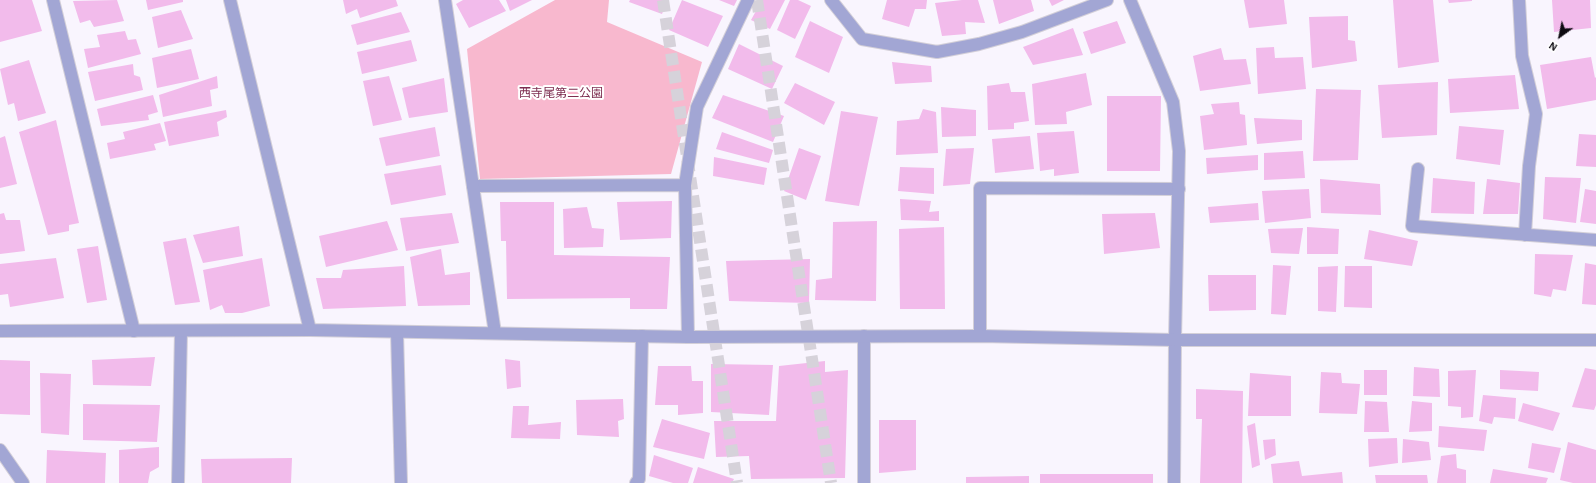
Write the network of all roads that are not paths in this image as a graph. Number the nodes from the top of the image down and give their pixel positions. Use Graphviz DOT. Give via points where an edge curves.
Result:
graph roads {
  1 [pos="54,0"];
  2 [pos="230,0"];
  3 [pos="445,0"];
  4 [pos="748,0"];
  5 [pos="831,0"];
  6 [pos="1105,0"];
  7 [pos="1130,0"];
  8 [pos="1519,0"];
  9 [pos="1418,169"];
  10 [pos="685,185"];
  11 [pos="473,186"];
  12 [pos="1179,189"];
  13 [pos="1525,235"];
  14 [pos="1596,240"];
  15 [pos="134,330"];
  16 [pos="310,330"];
  17 [pos="0,331"];
  18 [pos="181,331"];
  19 [pos="397,332"];
  20 [pos="495,333"];
  21 [pos="642,336"];
  22 [pos="688,336"];
  23 [pos="864,336"];
  24 [pos="980,336"];
  25 [pos="1175,340"];
  26 [pos="1596,340"];
  27 [pos="0,450"];
  28 [pos="23,483"];
  29 [pos="178,483"];
  30 [pos="401,483"];
  31 [pos="636,483"];
  32 [pos="864,483"];
  33 [pos="1174,483"];
  1 -- 15 [label="street"];
  2 -- 16 [label="street"];
  3 -- 11 [label="street"];
  4 -- 10 [label="street" via="697,107"];
  5 -- 6 [label="street" via="862,39 937,52 1022,32"];
  7 -- 12 [label="street" via="1173,102 1179,151"];
  8 -- 13 [label="street" via="1522,56 1536,114 1529,166"];
  9 -- 13 [label="street" via="1412,226"];
  10 -- 11 [label="street"];
  10 -- 22 [label="street"];
  11 -- 20 [label="street"];
  12 -- 24 [label="street" via="980,188"];
  12 -- 25 [label="street"];
  13 -- 14 [label="street"];
  15 -- 17 [label="street"];
  15 -- 18 [label="street"];
  16 -- 18 [label="street"];
  16 -- 19 [label="street"];
  18 -- 29 [label="street"];
  19 -- 20 [label="street"];
  19 -- 30 [label="street"];
  20 -- 21 [label="street"];
  21 -- 22 [label="street"];
  21 -- 31 [label="street" via="639,478"];
  22 -- 23 [label="street"];
  23 -- 24 [label="street"];
  23 -- 32 [label="street"];
  24 -- 25 [label="street"];
  25 -- 26 [label="street"];
  25 -- 33 [label="street"];
  27 -- 28 [label="street"];
}
